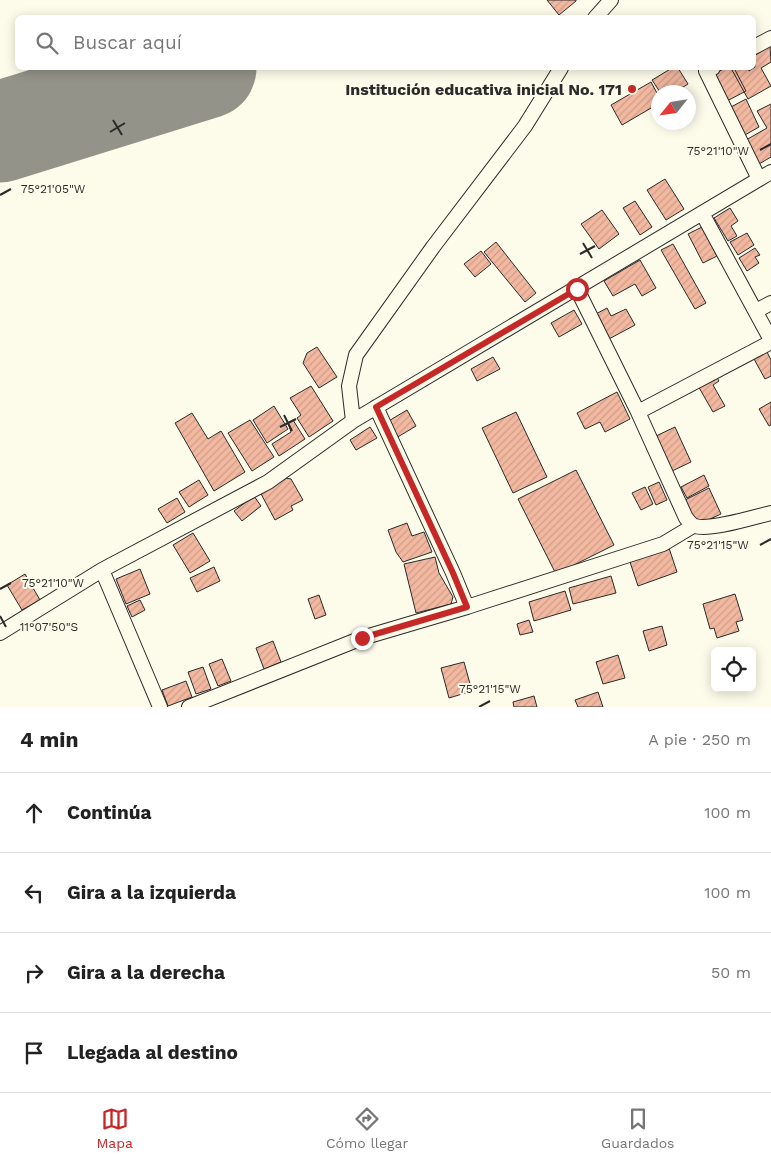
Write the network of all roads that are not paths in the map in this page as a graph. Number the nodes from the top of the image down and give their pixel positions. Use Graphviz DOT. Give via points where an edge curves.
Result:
graph roads {
  1 [pos="611,0"];
  2 [pos="598,15"];
  3 [pos="771,38"];
  4 [pos="756,46"];
  5 [pos="560,70"];
  6 [pos="708,70"];
  7 [pos="765,175"];
  8 [pos="702,213"];
  9 [pos="577,289"];
  10 [pos="771,303"];
  11 [pos="756,312"];
  12 [pos="771,341"];
  13 [pos="376,407"];
  14 [pos="638,412"];
  15 [pos="353,421"];
  16 [pos="771,513"];
  17 [pos="692,526"];
  18 [pos="102,570"];
  19 [pos="467,607"];
  20 [pos="0,633"];
  21 [pos="160,707"];
  22 [pos="189,707"];
  1 -- 2 [label="street"];
  3 -- 4 [label="street"];
  5 -- 15 [label="street" via="525,126 356,354 349,386"];
  6 -- 7 [label="street" via="706,71"];
  7 -- 8 [label="street"];
  8 -- 9 [label="street"];
  8 -- 11 [label="street"];
  9 -- 13 [label="street"];
  9 -- 14 [label="street"];
  10 -- 11 [label="street"];
  11 -- 12 [label="street"];
  12 -- 14 [label="street"];
  13 -- 15 [label="street"];
  13 -- 19 [label="street"];
  14 -- 17 [label="street"];
  15 -- 18 [label="street" via="268,482"];
  16 -- 17 [label="street" via="734,522"];
  17 -- 19 [label="street" via="663,544"];
  18 -- 20 [label="street"];
  18 -- 21 [label="street"];
  19 -- 22 [label="street" via="362,638"];
}
